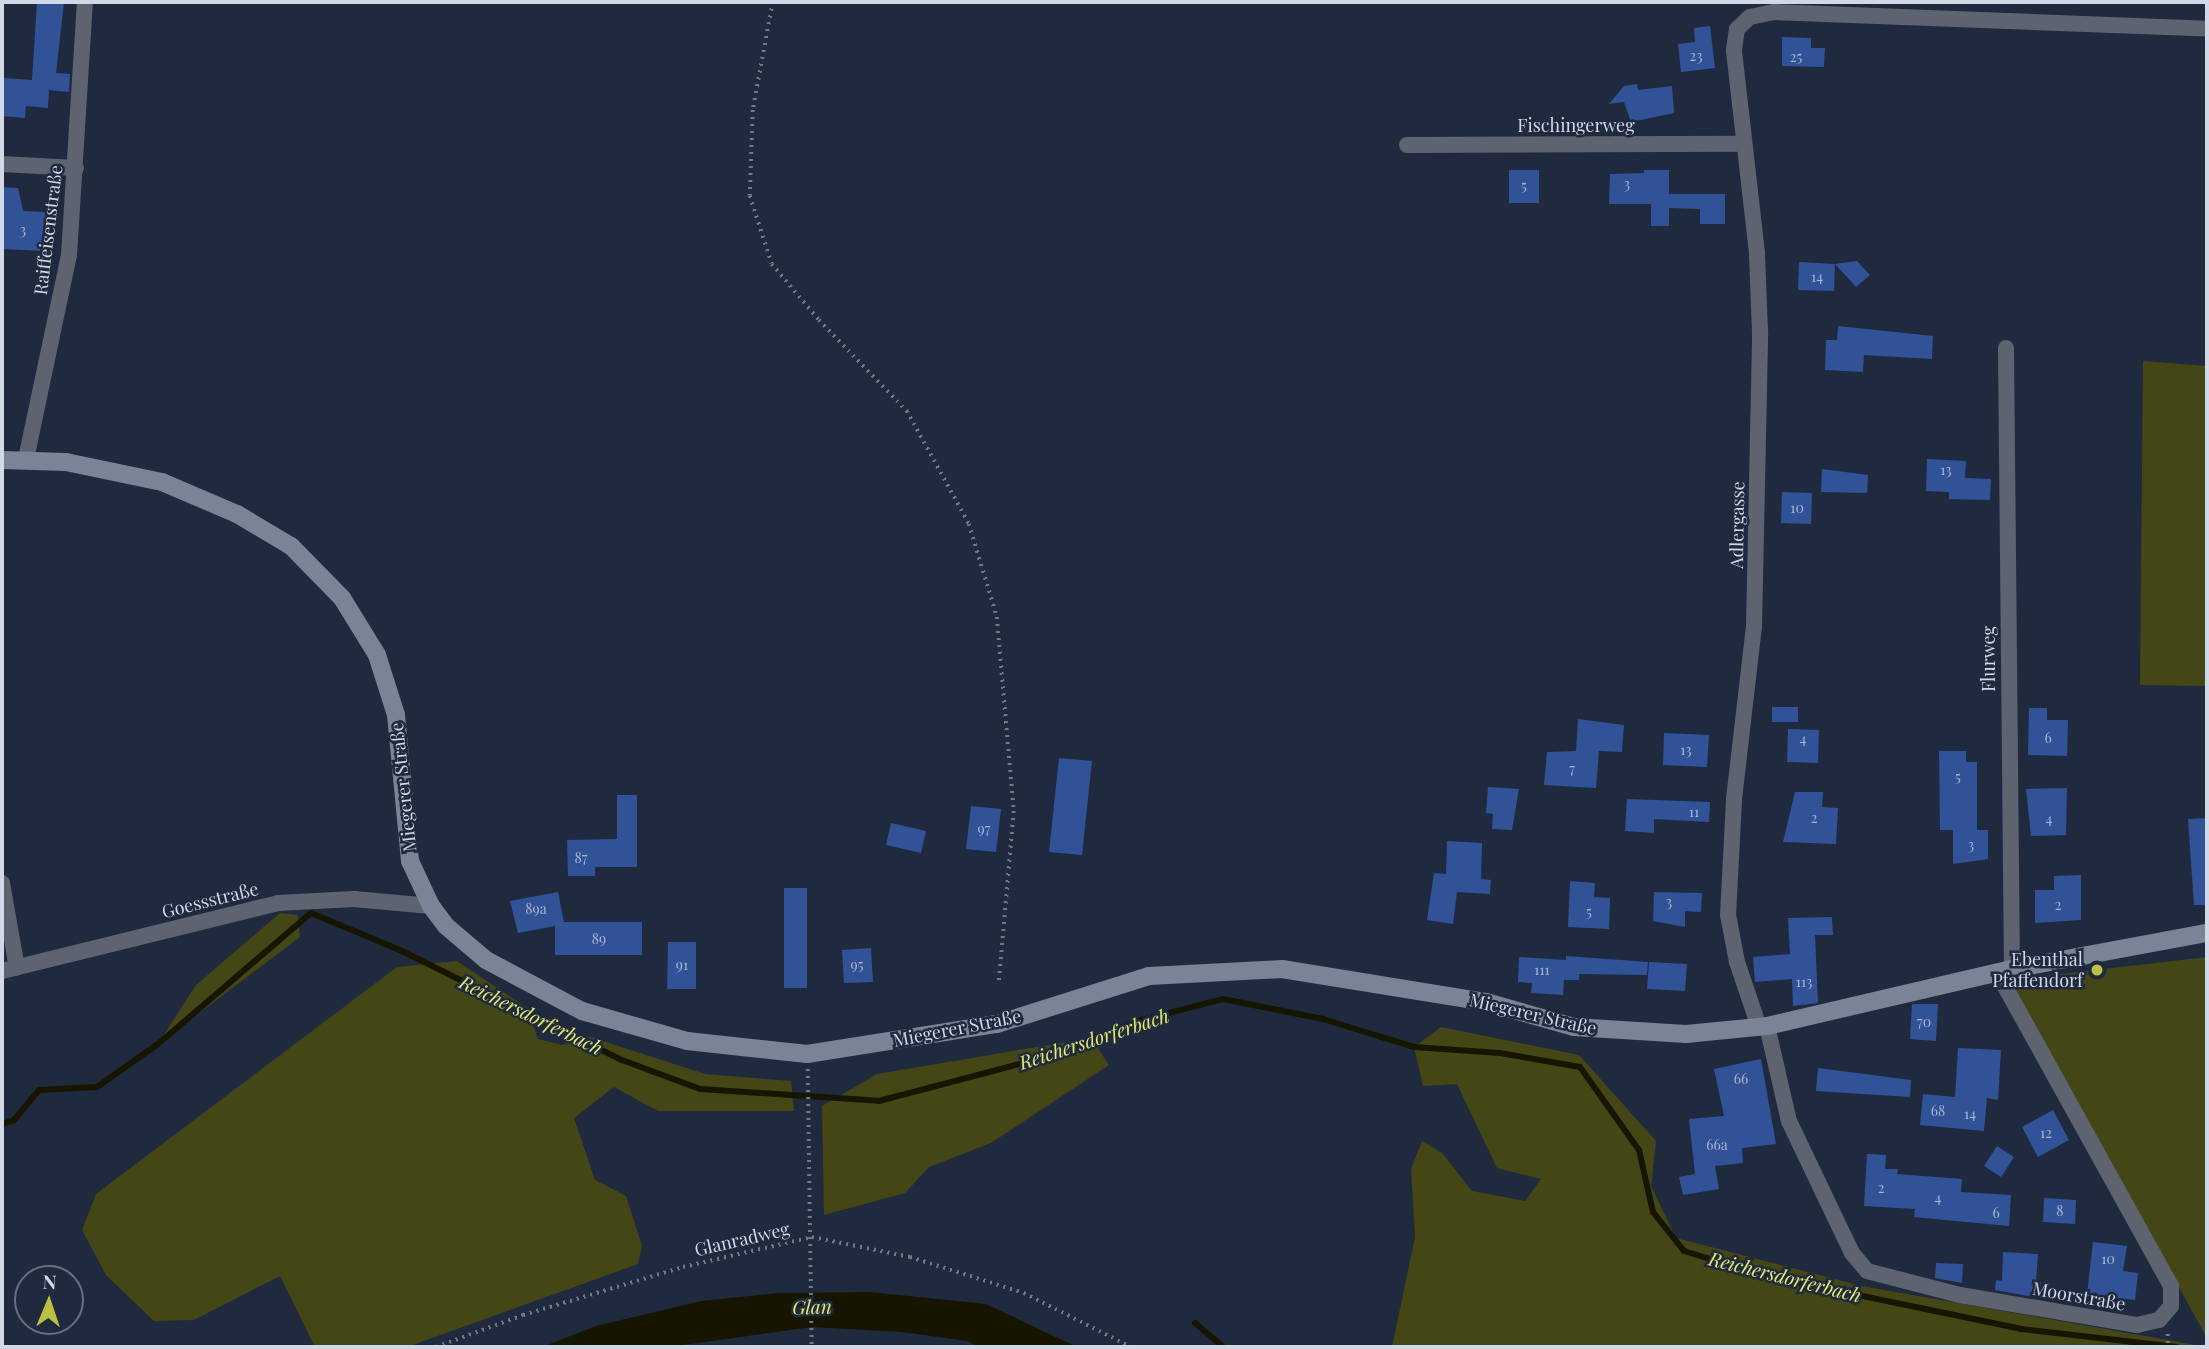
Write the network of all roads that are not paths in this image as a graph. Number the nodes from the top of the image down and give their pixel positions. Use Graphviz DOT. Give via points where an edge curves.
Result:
graph roads {
  1 [pos="85,2"];
  2 [pos="2207,29"];
  3 [pos="1744,144"];
  4 [pos="1407,145"];
  5 [pos="2,164"];
  6 [pos="76,167"];
  7 [pos="2006,348"];
  8 [pos="26,459"];
  9 [pos="2,460"];
  10 [pos="2,883"];
  11 [pos="431,906"];
  12 [pos="2207,933"];
  13 [pos="9,970"];
  14 [pos="2004,971"];
  15 [pos="1763,1027"];
  1 -- 6 [label="street, Raiffeisenstraße"];
  2 -- 3 [label="street, Adlergasse" via="1774,12 1737,29 1734,50"];
  3 -- 4 [label="street, Fischingerweg"];
  3 -- 15 [label="street, Adlergasse" via="1760,332 1756,549 1754,627 1734,799 1728,915 1737,962"];
  5 -- 6 [label="street"];
  6 -- 8 [label="street, Raiffeisenstraße" via="69,255"];
  7 -- 14 [label="street, Flurweg"];
  8 -- 9 [label="main road, Miegerer Straße"];
  8 -- 11 [label="main road, Miegerer Straße" via="121,471 162,482 256,524 313,566 363,628 388,683 400,745 405,837 410,861"];
  10 -- 13 [label="street"];
  11 -- 13 [label="street, Goessstraße" via="354,899 278,902"];
  11 -- 15 [label="main road, Miegerer Straße" via="446,926 486,960 582,1011 687,1041 807,1054 998,1024 1149,976 1213,970 1282,969 1350,979 1486,1002 1574,1027 1619,1032 1686,1034"];
  12 -- 14 [label="main road, Miegerer Straße"];
  14 -- 15 [label="main road, Miegerer Straße"];
  14 -- 15 [label="street, Moorstraße" via="2171,1286 2171,1306 2159,1320 2137,1325 2110,1321 1960,1295 1867,1271 1852,1253 1789,1121"];
}
